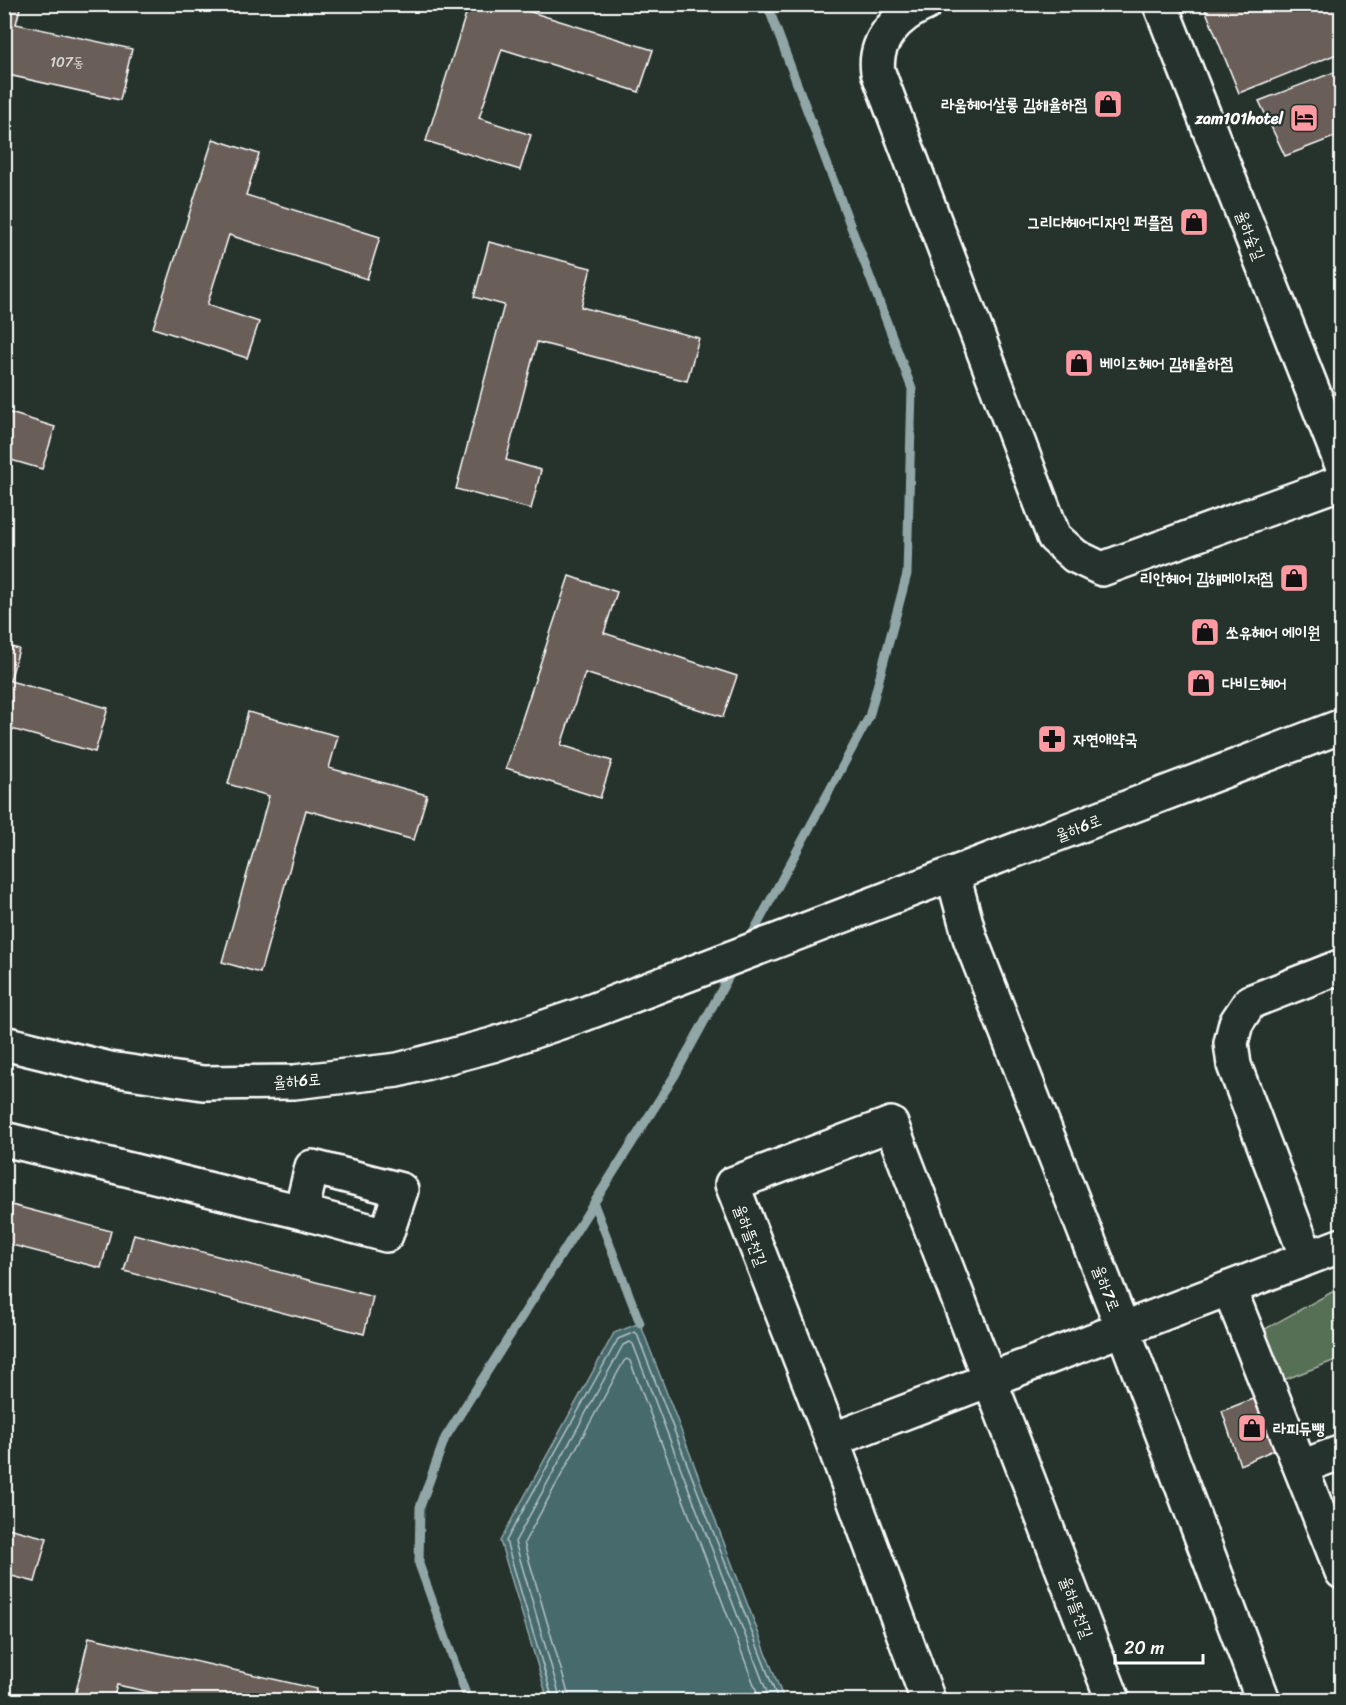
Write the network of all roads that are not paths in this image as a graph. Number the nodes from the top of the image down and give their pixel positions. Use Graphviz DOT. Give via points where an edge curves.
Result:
graph roads {
  1 [pos="925,4"];
  2 [pos="1160,4"];
  3 [pos="1341,465"];
  4 [pos="1341,482"];
  5 [pos="1341,726"];
  6 [pos="953,874"];
  7 [pos="1341,966"];
  8 [pos="4,1043"];
  9 [pos="4,1139"];
  10 [pos="302,1212"];
  11 [pos="1341,1245"];
  12 [pos="1307,1258"];
  13 [pos="1229,1288"];
  14 [pos="1123,1329"];
  15 [pos="989,1380"];
  16 [pos="831,1440"];
  17 [pos="1341,1452"];
  18 [pos="1301,1467"];
  19 [pos="1341,1572"];
  20 [pos="928,1701"];
  21 [pos="1113,1701"];
  22 [pos="1263,1701"];
  1 -- 4 [label="street" via="908,11 882,41 876,61 878,72 1054,537 1075,556 1102,569"];
  2 -- 3 [label="street, 율하숲길"];
  5 -- 6 [label="street, 율하6로"];
  6 -- 8 [label="street, 율하6로" via="584,1014 492,1045 398,1070 294,1082 203,1083 110,1069"];
  6 -- 14 [label="street, 율하7로" via="970,938"];
  7 -- 12 [label="street" via="1250,1002 1236,1023 1231,1043 1234,1065"];
  9 -- 10 [label="street"];
  11 -- 12 [label="street"];
  12 -- 13 [label="street"];
  13 -- 14 [label="street"];
  13 -- 18 [label="street"];
  14 -- 15 [label="street"];
  14 -- 22 [label="street, 율하7로"];
  15 -- 16 [label="street"];
  15 -- 16 [label="street, 율하뜰천길" via="891,1124 732,1184"];
  15 -- 21 [label="street, 율하뜰천길"];
  16 -- 20 [label="street, 율하뜰천길"];
  17 -- 18 [label="street"];
  18 -- 19 [label="street"];
}
